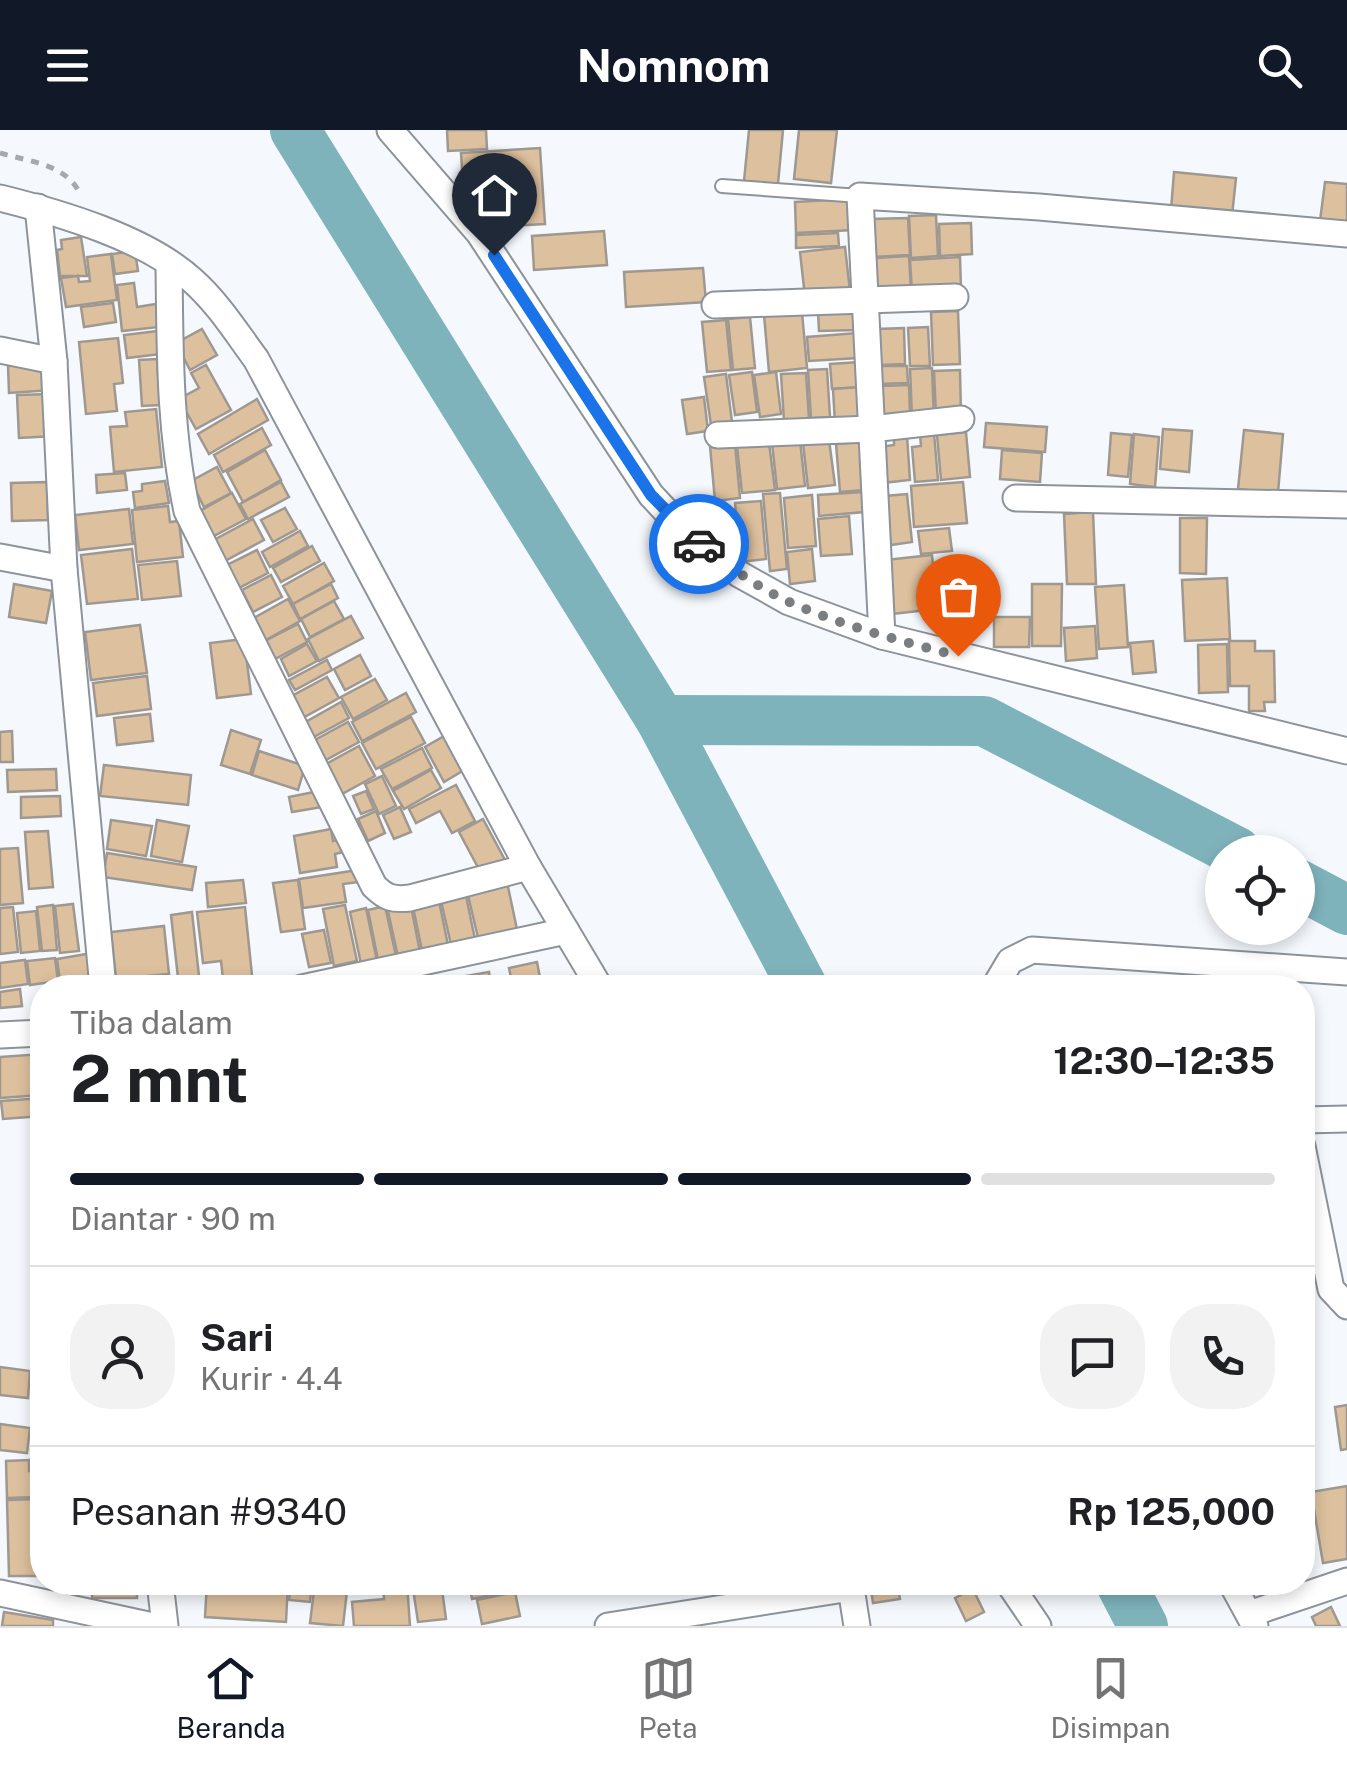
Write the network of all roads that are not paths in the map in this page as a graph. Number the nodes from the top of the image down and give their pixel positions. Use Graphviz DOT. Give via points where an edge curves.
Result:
graph roads {
  1 [pos="390,130"];
  2 [pos="722,186"];
  3 [pos="860,196"];
  4 [pos="0,198"];
  5 [pos="38,207"];
  6 [pos="1347,234"];
  7 [pos="169,264"];
  8 [pos="955,297"];
  9 [pos="862,299"];
  10 [pos="716,305"];
  11 [pos="0,350"];
  12 [pos="54,361"];
  13 [pos="962,418"];
  14 [pos="871,429"];
  15 [pos="718,435"];
  16 [pos="1016,498"];
  17 [pos="1347,505"];
  18 [pos="0,556"];
  19 [pos="64,569"];
  20 [pos="882,636"];
  21 [pos="1347,751"];
  22 [pos="528,867"];
  23 [pos="566,931"];
  24 [pos="1347,972"];
  25 [pos="103,975"];
  26 [pos="362,975"];
  27 [pos="592,975"];
  28 [pos="1002,975"];
  29 [pos="30,1034"];
  30 [pos="0,1035"];
  31 [pos="1347,1119"];
  32 [pos="1315,1120"];
  33 [pos="1315,1210"];
  34 [pos="1347,1306"];
  35 [pos="1347,1581"];
  36 [pos="0,1593"];
  37 [pos="1315,1594"];
  38 [pos="161,1595"];
  39 [pos="791,1595"];
  40 [pos="852,1595"];
  41 [pos="1017,1595"];
  42 [pos="1238,1595"];
  43 [pos="1313,1595"];
  44 [pos="1252,1620"];
  45 [pos="153,1626"];
  46 [pos="164,1626"];
  47 [pos="608,1626"];
  48 [pos="858,1626"];
  49 [pos="1038,1626"];
  1 -- 20 [label="street" via="478,233 651,495 694,541 788,602"];
  2 -- 3 [label="lane"];
  3 -- 6 [label="street"];
  3 -- 9 [label="street"];
  4 -- 5 [label="street"];
  5 -- 7 [label="street"];
  5 -- 12 [label="street"];
  7 -- 22 [label="street" via="224,314 256,359"];
  7 -- 22 [label="street" via="176,461 187,511 374,886 394,900"];
  8 -- 9 [label="street"];
  9 -- 10 [label="street"];
  9 -- 14 [label="street"];
  11 -- 12 [label="street"];
  12 -- 19 [label="street"];
  13 -- 14 [label="street"];
  14 -- 15 [label="street"];
  14 -- 20 [label="street"];
  16 -- 17 [label="street"];
  18 -- 19 [label="street"];
  19 -- 25 [label="street"];
  20 -- 21 [label="street"];
  22 -- 23 [label="street"];
  23 -- 26 [label="street"];
  23 -- 27 [label="street"];
  24 -- 28 [label="street" via="1032,950 1010,961"];
  29 -- 30 [label="street"];
  31 -- 32 [label="street"];
  33 -- 34 [label="street" via="1331,1289"];
  35 -- 37 [label="street"];
  36 -- 45 [label="street"];
  38 -- 46 [label="street"];
  39 -- 47 [label="street"];
  40 -- 48 [label="street"];
  41 -- 49 [label="street"];
  42 -- 44 [label="street"];
  43 -- 44 [label="street"];
}
